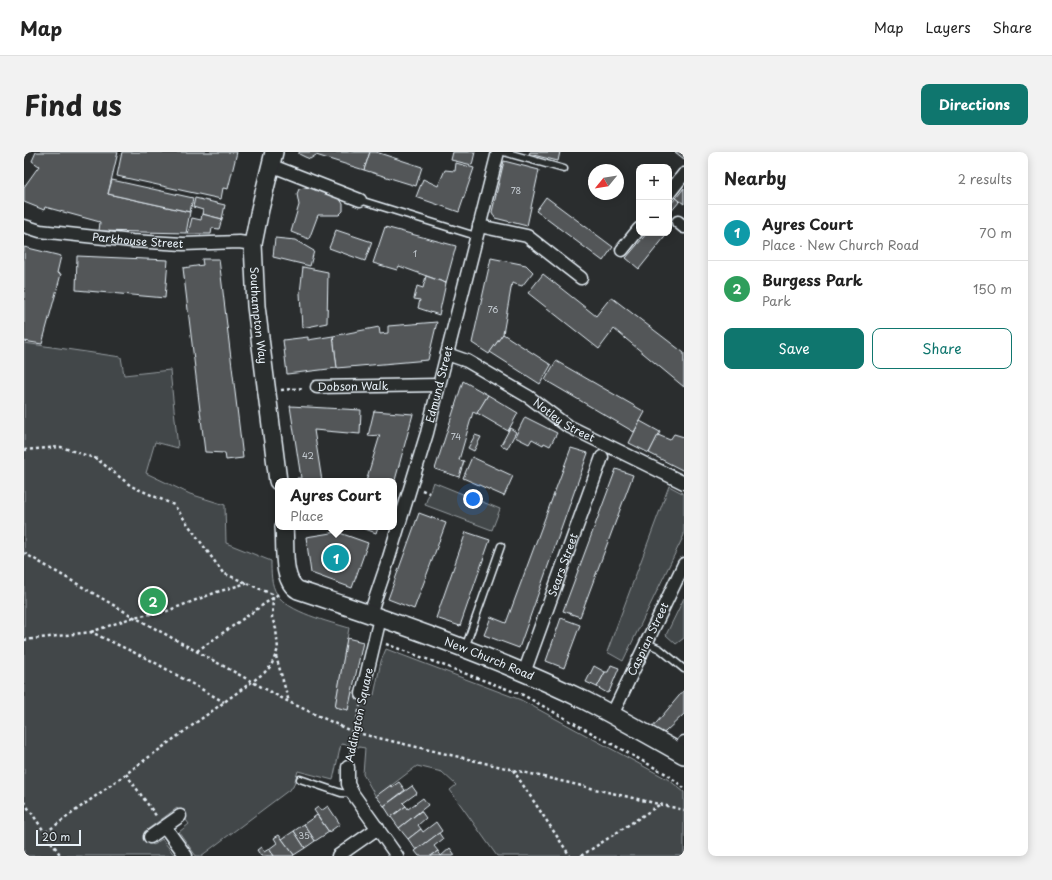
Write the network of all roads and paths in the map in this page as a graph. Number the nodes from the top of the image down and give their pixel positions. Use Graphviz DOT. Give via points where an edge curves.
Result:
graph roads {
  1 [pos="498,152"];
  2 [pos="504,152"];
  3 [pos="272,159"];
  4 [pos="564,169"];
  5 [pos="684,174"];
  6 [pos="672,189"];
  7 [pos="360,200"];
  8 [pos="24,226"];
  9 [pos="477,231"];
  10 [pos="636,233"];
  11 [pos="253,244"];
  12 [pos="622,250"];
  13 [pos="581,278"];
  14 [pos="447,354"];
  15 [pos="439,385"];
  16 [pos="317,387"];
  17 [pos="267,391"];
  18 [pos="24,450"];
  19 [pos="602,457"];
  20 [pos="278,478"];
  21 [pos="684,483"];
  22 [pos="284,530"];
  23 [pos="501,546"];
  24 [pos="24,553"];
  25 [pos="684,564"];
  26 [pos="248,583"];
  27 [pos="291,586"];
  28 [pos="273,597"];
  29 [pos="375,616"];
  30 [pos="134,617"];
  31 [pos="91,632"];
  32 [pos="24,640"];
  33 [pos="647,643"];
  34 [pos="386,644"];
  35 [pos="465,649"];
  36 [pos="197,651"];
  37 [pos="276,656"];
  38 [pos="684,670"];
  39 [pos="524,673"];
  40 [pos="252,682"];
  41 [pos="362,694"];
  42 [pos="224,702"];
  43 [pos="289,702"];
  44 [pos="612,715"];
  45 [pos="353,732"];
  46 [pos="682,750"];
  47 [pos="348,767"];
  48 [pos="513,770"];
  49 [pos="126,774"];
  50 [pos="300,779"];
  51 [pos="684,788"];
  52 [pos="353,794"];
  53 [pos="24,802"];
  54 [pos="660,805"];
  55 [pos="684,810"];
  56 [pos="180,816"];
  57 [pos="165,827"];
  58 [pos="378,828"];
  59 [pos="45,833"];
  60 [pos="150,837"];
  61 [pos="61,856"];
  62 [pos="186,856"];
  63 [pos="338,856"];
  64 [pos="397,856"];
  65 [pos="570,856"];
  66 [pos="581,856"];
  1 -- 9 [label="street, Edmund Street"];
  2 -- 4 [label="lane"];
  3 -- 7 [label="street"];
  3 -- 11 [label="main road, Southampton Way"];
  5 -- 6 [label="street"];
  7 -- 9 [label="lane"];
  8 -- 11 [label="street, Parkhouse Street" via="40,231 132,240 183,244"];
  9 -- 13 [label="street" via="527,236"];
  9 -- 14 [label="street, Edmund Street"];
  10 -- 12 [label="street"];
  11 -- 17 [label="main road, Southampton Way" via="256,306"];
  14 -- 15 [label="street, Edmund Street"];
  14 -- 21 [label="street, Notley Street" via="467,361 529,397 566,425"];
  15 -- 16 [label="street, Dobson Walk"];
  15 -- 29 [label="street, Edmund Street"];
  16 -- 17 [label="path, Dobson Walk"];
  17 -- 20 [label="main road, Southampton Way"];
  18 -- 26 [label="path" via="61,447 97,459 132,486 174,505 218,568 223,573"];
  19 -- 39 [label="street, Sears Street"];
  22 -- 27 [label="main road" via="286,567"];
  23 -- 35 [label="lane"];
  24 -- 30 [label="path"];
  25 -- 33 [label="street, Caspian Street"];
  26 -- 28 [label="path" via="272,594"];
  26 -- 30 [label="path" via="167,611"];
  27 -- 28 [label="path"];
  27 -- 29 [label="main road, New Church Road"];
  28 -- 36 [label="path"];
  28 -- 37 [label="path" via="272,618 278,639"];
  29 -- 35 [label="main road, New Church Road"];
  29 -- 41 [label="street, Addington Square"];
  30 -- 31 [label="path"];
  30 -- 36 [label="path"];
  31 -- 32 [label="path"];
  31 -- 42 [label="path" via="152,661"];
  33 -- 38 [label="lane" via="660,649"];
  33 -- 44 [label="street, Caspian Street"];
  34 -- 51 [label="path" via="523,695 668,775"];
  35 -- 39 [label="main road, New Church Road"];
  36 -- 40 [label="path"];
  37 -- 40 [label="path" via="264,673"];
  37 -- 43 [label="path"];
  39 -- 44 [label="main road, New Church Road"];
  40 -- 42 [label="path"];
  40 -- 43 [label="path"];
  41 -- 45 [label="path, Addington Square"];
  42 -- 49 [label="path"];
  43 -- 45 [label="path"];
  44 -- 46 [label="main road, New Church Road"];
  45 -- 47 [label="path, Addington Square"];
  45 -- 48 [label="path"];
  47 -- 52 [label="street, Addington Square" via="348,784"];
  48 -- 54 [label="path"];
  48 -- 65 [label="path"];
  49 -- 57 [label="path"];
  49 -- 59 [label="path"];
  50 -- 52 [label="lane" via="341,793"];
  52 -- 58 [label="street, Addington Square"];
  53 -- 59 [label="path"];
  54 -- 55 [label="path"];
  54 -- 66 [label="path"];
  56 -- 57 [label="street"];
  57 -- 60 [label="street"];
  57 -- 62 [label="street"];
  58 -- 63 [label="street"];
  58 -- 64 [label="street, Addington Square"];
  59 -- 61 [label="path"];
}
